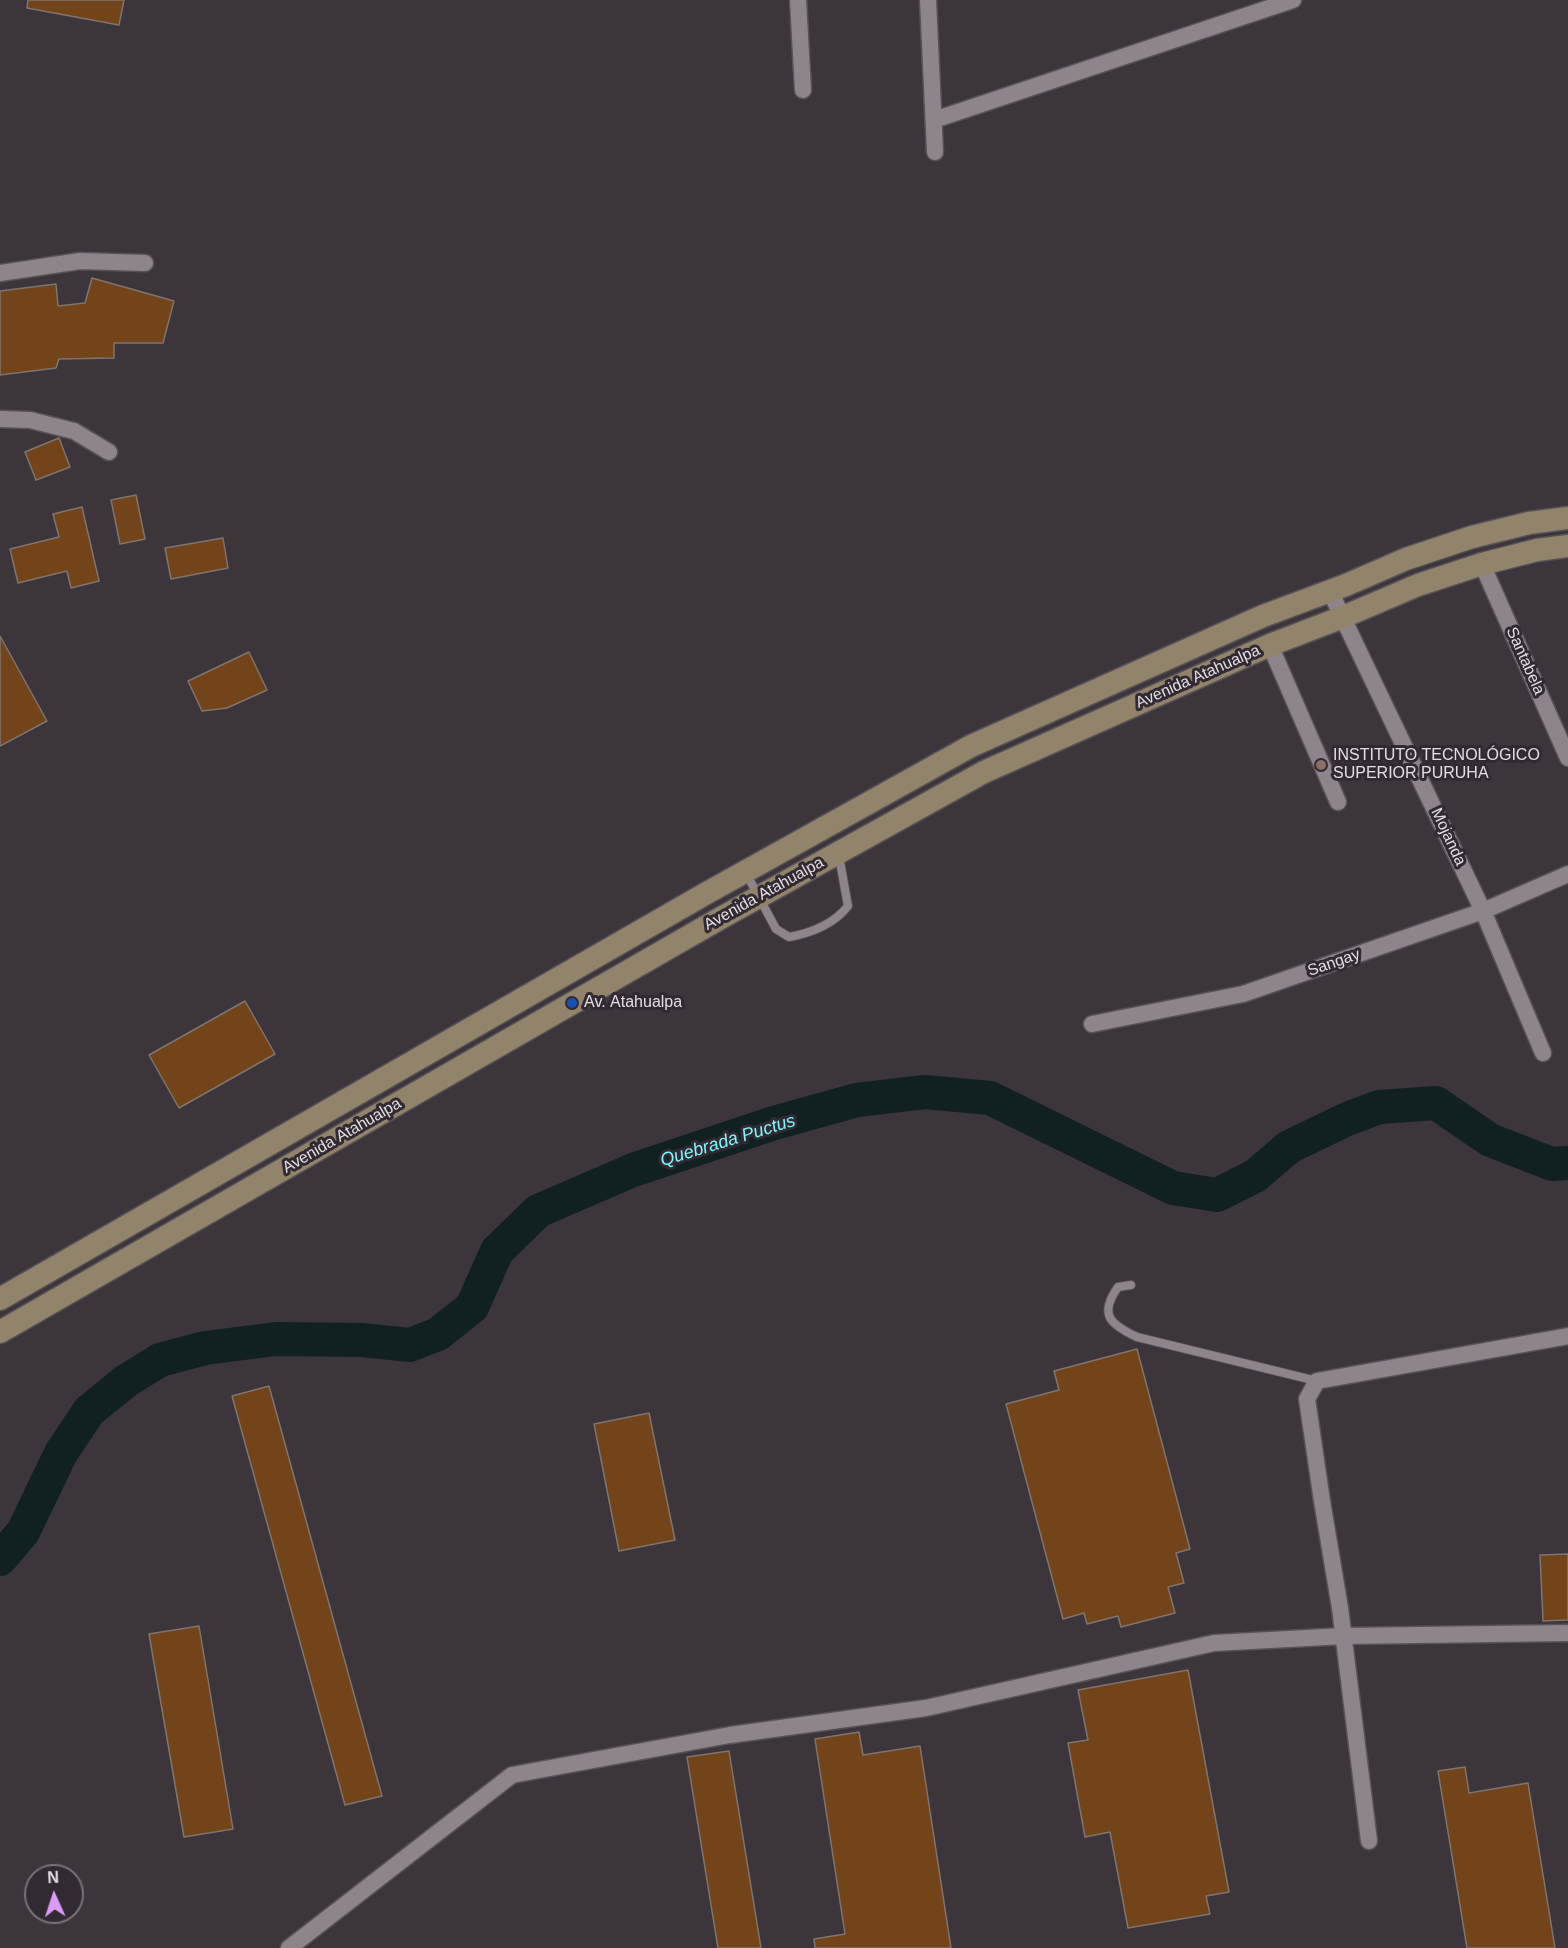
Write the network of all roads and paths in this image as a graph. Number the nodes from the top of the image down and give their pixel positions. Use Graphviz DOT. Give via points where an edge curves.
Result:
graph roads {
  1 [pos="798,0"];
  2 [pos="927,0"];
  3 [pos="1293,0"];
  4 [pos="803,90"];
  5 [pos="934,120"];
  6 [pos="935,152"];
  7 [pos="145,263"];
  8 [pos="0,273"];
  9 [pos="0,419"];
  10 [pos="109,452"];
  11 [pos="1568,518"];
  12 [pos="1568,546"];
  13 [pos="1482,564"];
  14 [pos="1330,591"];
  15 [pos="1343,617"];
  16 [pos="1270,645"];
  17 [pos="1074,700"];
  18 [pos="1086,726"];
  19 [pos="1568,758"];
  20 [pos="1338,802"];
  21 [pos="840,819"];
  22 [pos="846,848"];
  23 [pos="745,872"];
  24 [pos="1568,874"];
  25 [pos="759,897"];
  26 [pos="1483,911"];
  27 [pos="570,972"];
  28 [pos="584,996"];
  29 [pos="1092,1024"];
  30 [pos="1543,1053"];
  31 [pos="338,1104"];
  32 [pos="352,1129"];
  33 [pos="1131,1285"];
  34 [pos="0,1299"];
  35 [pos="0,1332"];
  36 [pos="1568,1336"];
  37 [pos="1317,1381"];
  38 [pos="1568,1633"];
  39 [pos="1344,1635"];
  40 [pos="1369,1841"];
  41 [pos="289,1948"];
  1 -- 4 [label="street"];
  2 -- 5 [label="street"];
  3 -- 5 [label="street"];
  5 -- 6 [label="street"];
  7 -- 8 [label="street" via="80,261"];
  9 -- 10 [label="street" via="30,420 74,431"];
  11 -- 14 [label="main road, Avenida Atahualpa" via="1472,537"];
  12 -- 13 [label="main road, Avenida Atahualpa"];
  13 -- 15 [label="main road, Avenida Atahualpa" via="1418,585"];
  13 -- 19 [label="street, Santabela"];
  14 -- 15 [label="street, Mojanda"];
  14 -- 17 [label="main road, Avenida Atahualpa" via="1263,616"];
  15 -- 16 [label="main road, Avenida Atahualpa"];
  15 -- 26 [label="street, Mojanda"];
  16 -- 18 [label="main road, Avenida Atahualpa"];
  16 -- 20 [label="street"];
  17 -- 18 [label="main road"];
  17 -- 21 [label="main road, Avenida Atahualpa" via="971,746"];
  18 -- 22 [label="main road, Avenida Atahualpa" via="984,772"];
  21 -- 22 [label="main road"];
  21 -- 23 [label="main road, Avenida Atahualpa"];
  22 -- 25 [label="main road, Avenida Atahualpa"];
  22 -- 25 [label="lane" via="848,906 839,917 789,937 776,929"];
  23 -- 25 [label="lane"];
  23 -- 27 [label="main road, Avenida Atahualpa"];
  24 -- 26 [label="street, Sangay"];
  25 -- 28 [label="main road, Avenida Atahualpa"];
  26 -- 29 [label="street, Sangay" via="1243,994"];
  26 -- 30 [label="street, Mojanda"];
  27 -- 28 [label="main road"];
  27 -- 31 [label="main road, Avenida Atahualpa"];
  28 -- 32 [label="main road, Avenida Atahualpa"];
  31 -- 32 [label="main road"];
  31 -- 34 [label="main road, Avenida Atahualpa"];
  32 -- 35 [label="main road, Avenida Atahualpa"];
  33 -- 37 [label="lane" via="1118,1287 1108,1301 1109,1317 1120,1329"];
  36 -- 37 [label="street"];
  37 -- 39 [label="street" via="1307,1399"];
  38 -- 39 [label="street"];
  39 -- 40 [label="street"];
  39 -- 41 [label="street" via="1215,1643 926,1708 730,1735 512,1775"];
}
